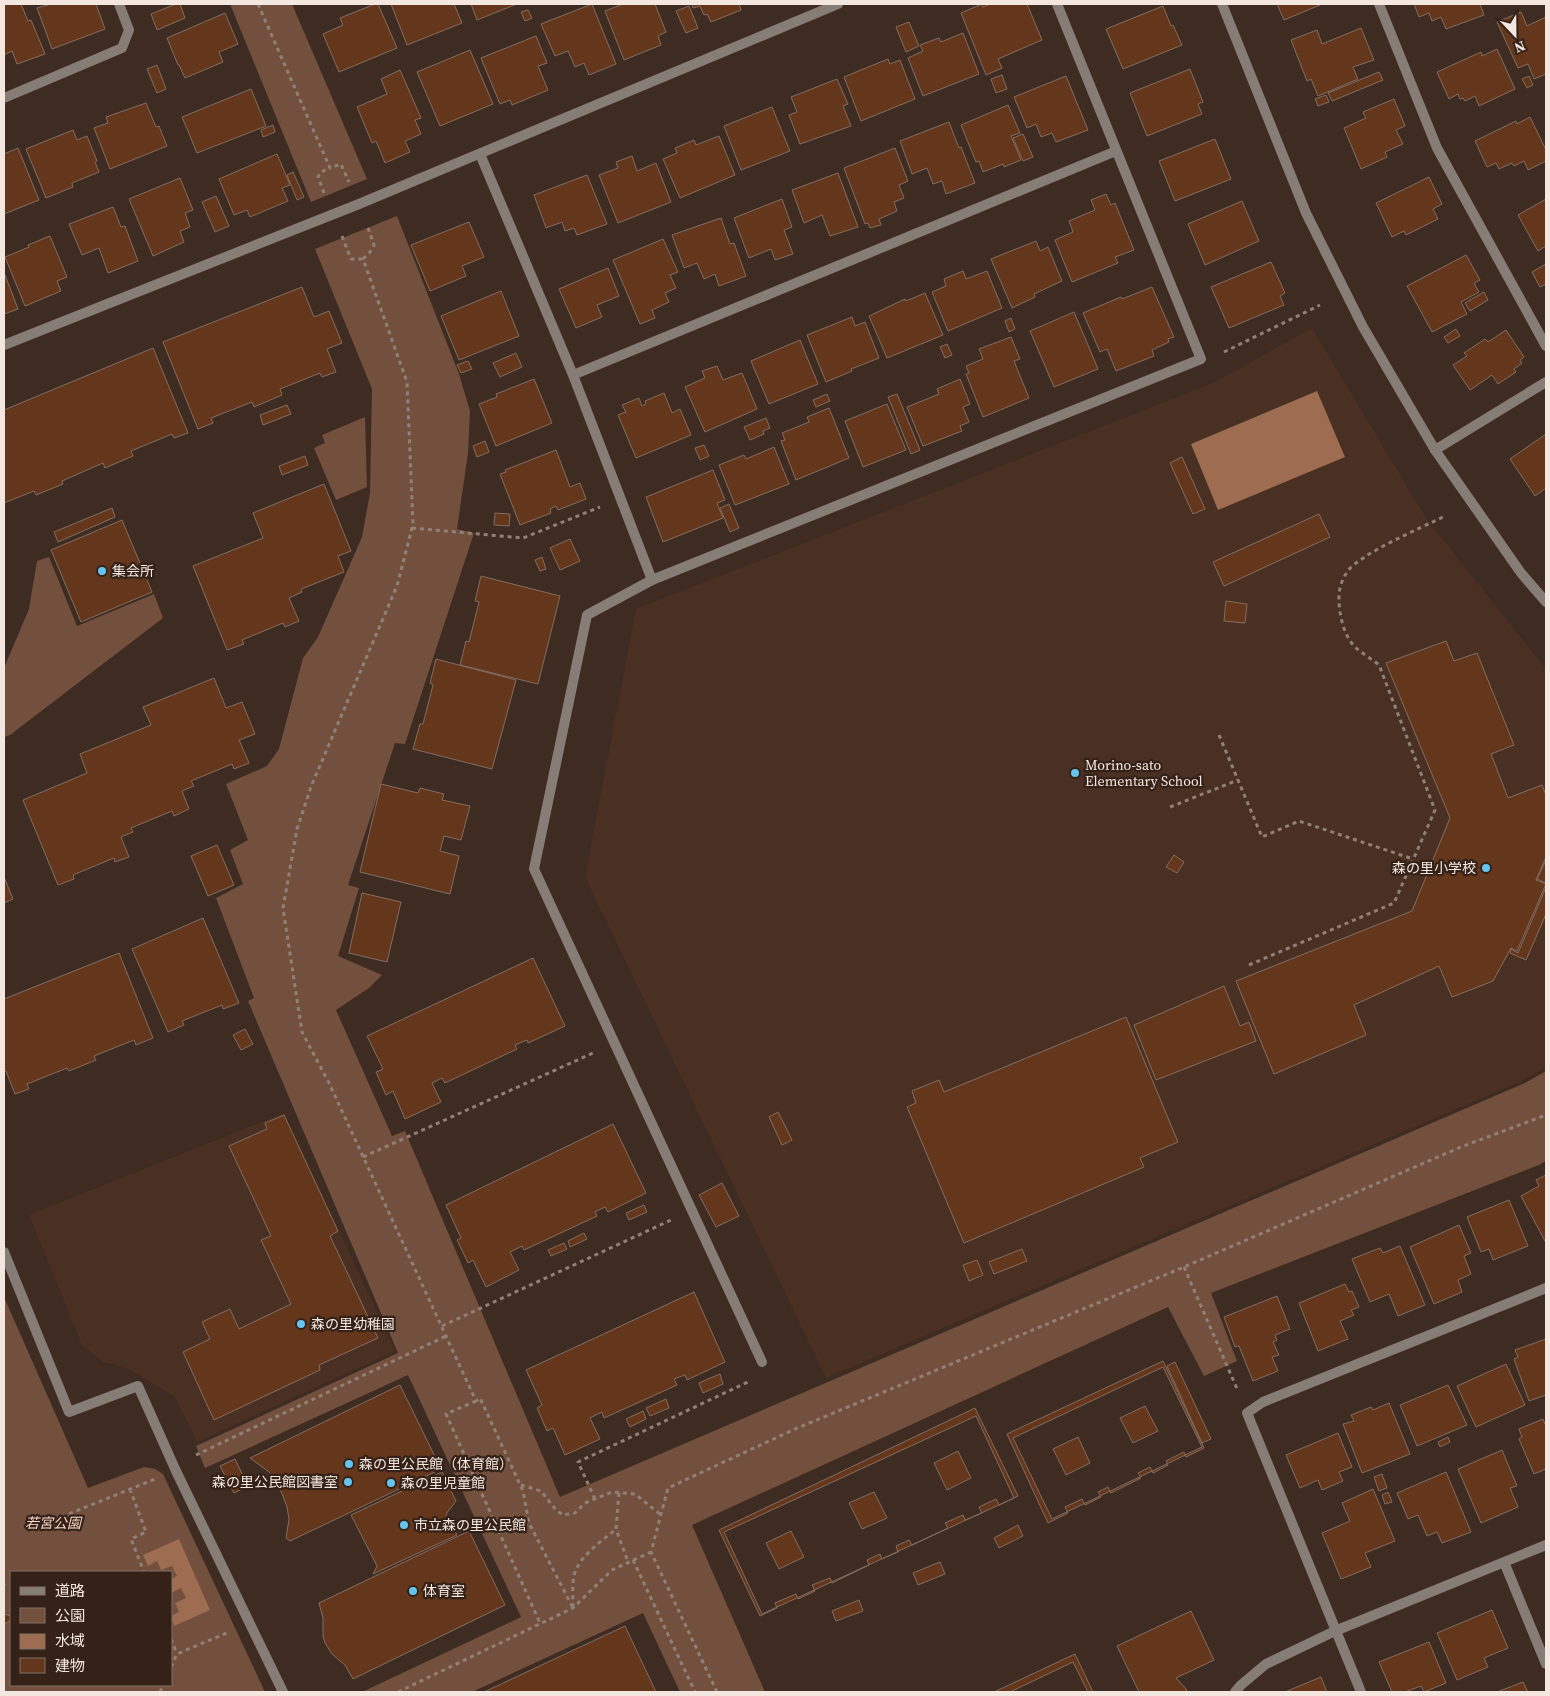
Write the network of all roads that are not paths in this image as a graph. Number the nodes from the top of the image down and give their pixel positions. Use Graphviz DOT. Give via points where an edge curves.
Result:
graph roads {
  1 [pos="119,4"];
  2 [pos="838,4"];
  3 [pos="1058,4"];
  4 [pos="1222,4"];
  5 [pos="1379,4"];
  6 [pos="4,98"];
  7 [pos="1116,151"];
  8 [pos="480,154"];
  9 [pos="4,345"];
  10 [pos="1546,346"];
  11 [pos="573,376"];
  12 [pos="1546,382"];
  13 [pos="1435,450"];
  14 [pos="652,580"];
  15 [pos="1546,602"];
  16 [pos="4,1252"];
  17 [pos="1546,1288"];
  18 [pos="762,1362"];
  19 [pos="1546,1545"];
  20 [pos="1504,1562"];
  21 [pos="1336,1631"];
  22 [pos="1546,1664"];
  23 [pos="283,1692"];
  24 [pos="1235,1692"];
  25 [pos="1361,1692"];
  1 -- 6 [label="street" via="129,30 122,48"];
  2 -- 8 [label="street"];
  3 -- 7 [label="street"];
  4 -- 13 [label="street" via="1306,212 1363,327"];
  5 -- 10 [label="street" via="1437,148"];
  7 -- 11 [label="street"];
  7 -- 14 [label="street" via="1201,359"];
  8 -- 9 [label="street"];
  8 -- 11 [label="street"];
  11 -- 14 [label="street"];
  12 -- 13 [label="street"];
  13 -- 15 [label="street" via="1521,573"];
  14 -- 18 [label="street" via="587,615 534,870"];
  16 -- 23 [label="street" via="69,1412 138,1386"];
  17 -- 21 [label="street" via="1263,1402 1247,1413"];
  19 -- 20 [label="street"];
  20 -- 21 [label="street"];
  20 -- 22 [label="street"];
  21 -- 24 [label="street" via="1266,1664"];
  21 -- 25 [label="street"];
}
